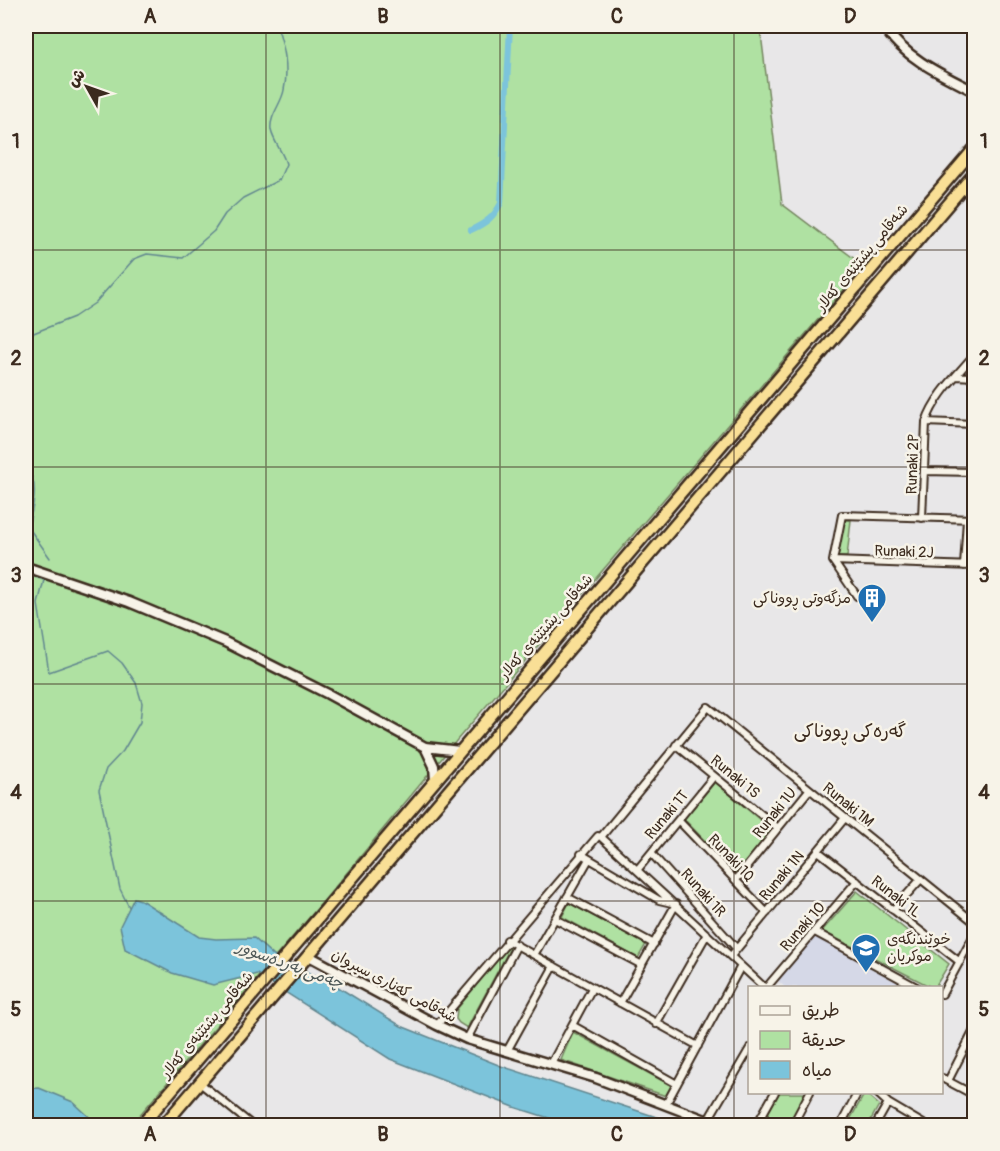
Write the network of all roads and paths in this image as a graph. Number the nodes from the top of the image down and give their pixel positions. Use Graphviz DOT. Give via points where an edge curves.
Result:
graph roads {
  1 [pos="882,26"];
  2 [pos="975,91"];
  3 [pos="975,149"];
  4 [pos="975,174"];
  5 [pos="975,355"];
  6 [pos="956,376"];
  7 [pos="975,377"];
  8 [pos="926,423"];
  9 [pos="975,423"];
  10 [pos="925,471"];
  11 [pos="975,472"];
  12 [pos="662,514"];
  13 [pos="922,518"];
  14 [pos="967,519"];
  15 [pos="975,519"];
  16 [pos="676,525"];
  17 [pos="833,561"];
  18 [pos="964,566"];
  19 [pos="975,566"];
  20 [pos="26,567"];
  21 [pos="857,596"];
  22 [pos="676,745"];
  23 [pos="425,747"];
  24 [pos="460,751"];
  25 [pos="714,776"];
  26 [pos="435,780"];
  27 [pos="809,790"];
  28 [pos="845,818"];
  29 [pos="678,820"];
  30 [pos="778,828"];
  31 [pos="602,837"];
  32 [pos="818,851"];
  33 [pos="651,853"];
  34 [pos="581,854"];
  35 [pos="589,859"];
  36 [pos="638,869"];
  37 [pos="921,879"];
  38 [pos="735,880"];
  39 [pos="857,881"];
  40 [pos="567,897"];
  41 [pos="676,904"];
  42 [pos="893,910"];
  43 [pos="767,913"];
  44 [pos="555,919"];
  45 [pos="975,922"];
  46 [pos="815,932"];
  47 [pos="707,934"];
  48 [pos="975,935"];
  49 [pos="507,940"];
  50 [pos="654,944"];
  51 [pos="517,945"];
  52 [pos="737,949"];
  53 [pos="534,956"];
  54 [pos="731,956"];
  55 [pos="306,960"];
  56 [pos="960,962"];
  57 [pos="642,965"];
  58 [pos="554,966"];
  59 [pos="741,966"];
  60 [pos="764,986"];
  61 [pos="766,986"];
  62 [pos="916,986"];
  63 [pos="592,988"];
  64 [pos="943,992"];
  65 [pos="620,1004"];
  66 [pos="656,1024"];
  67 [pos="437,1025"];
  68 [pos="572,1025"];
  69 [pos="975,1030"];
  70 [pos="467,1039"];
  71 [pos="972,1043"];
  72 [pos="698,1046"];
  73 [pos="507,1051"];
  74 [pos="748,1051"];
  75 [pos="551,1064"];
  76 [pos="945,1079"];
  77 [pos="200,1083"];
  78 [pos="677,1084"];
  79 [pos="774,1094"];
  80 [pos="809,1094"];
  81 [pos="857,1094"];
  82 [pos="881,1094"];
  83 [pos="975,1095"];
  84 [pos="888,1103"];
  85 [pos="666,1104"];
  86 [pos="708,1120"];
  87 [pos="141,1125"];
  88 [pos="163,1125"];
  89 [pos="253,1125"];
  90 [pos="721,1125"];
  91 [pos="756,1125"];
  92 [pos="792,1125"];
  93 [pos="840,1125"];
  94 [pos="875,1125"];
  95 [pos="926,1125"];
  1 -- 2 [label="street" via="924,65"];
  3 -- 12 [label="highway, شەقامی پشتێنەی کەلار"];
  4 -- 16 [label="highway, شەقامی پشتێنەی کەلار"];
  5 -- 6 [label="street, Runaki 2P"];
  6 -- 7 [label="street"];
  6 -- 8 [label="street, Runaki 2P" via="928,414"];
  8 -- 9 [label="street"];
  8 -- 10 [label="street, Runaki 2P"];
  10 -- 11 [label="street"];
  10 -- 13 [label="street, Runaki 2P"];
  12 -- 16 [label="highway" via="667,523"];
  12 -- 24 [label="highway, شەقامی پشتێنەی کەلار"];
  13 -- 14 [label="street"];
  13 -- 17 [label="street" via="842,515"];
  14 -- 15 [label="street"];
  14 -- 18 [label="street"];
  16 -- 55 [label="highway, شەقامی پشتێنەی کەلار"];
  17 -- 18 [label="street, Runaki 2J"];
  17 -- 21 [label="street"];
  18 -- 19 [label="street, Runaki 2J"];
  20 -- 23 [label="street" via="225,642"];
  22 -- 25 [label="street, Runaki 1S"];
  22 -- 27 [label="street, Runaki 1M" via="708,707"];
  22 -- 31 [label="street"];
  23 -- 24 [label="street"];
  23 -- 26 [label="street" via="432,759"];
  24 -- 26 [label="highway, شەقامی پشتێنەی کەلار"];
  25 -- 29 [label="street, Runaki 1T"];
  25 -- 30 [label="street, Runaki 1S"];
  26 -- 87 [label="highway, شەقامی پشتێنەی کەلار"];
  27 -- 28 [label="street, Runaki 1M"];
  27 -- 30 [label="street, Runaki 1U"];
  28 -- 32 [label="street, Runaki 1N"];
  28 -- 37 [label="street, Runaki 1M"];
  29 -- 33 [label="street, Runaki 1T"];
  29 -- 38 [label="street, Runaki 1Q"];
  30 -- 38 [label="street, Runaki 1U"];
  31 -- 34 [label="street" via="594,837"];
  31 -- 36 [label="street"];
  32 -- 39 [label="street, Runaki 1L"];
  32 -- 43 [label="street, Runaki 1N"];
  33 -- 36 [label="street, Runaki 1T"];
  33 -- 52 [label="street, Runaki 1R"];
  34 -- 35 [label="street"];
  34 -- 49 [label="street"];
  35 -- 40 [label="street"];
  35 -- 41 [label="street" via="659,900"];
  36 -- 41 [label="street"];
  37 -- 42 [label="street"];
  37 -- 45 [label="street, Runaki 1M"];
  38 -- 43 [label="street, Runaki 1Q"];
  39 -- 42 [label="street, Runaki 1L"];
  39 -- 46 [label="street, Runaki 1O"];
  40 -- 44 [label="street"];
  40 -- 50 [label="street"];
  41 -- 47 [label="street"];
  41 -- 50 [label="street"];
  42 -- 56 [label="street, Runaki 1L"];
  43 -- 52 [label="street, Runaki 1N"];
  44 -- 53 [label="street"];
  44 -- 57 [label="street"];
  46 -- 61 [label="street, Runaki 1O"];
  46 -- 62 [label="street"];
  47 -- 54 [label="street"];
  47 -- 66 [label="street"];
  48 -- 56 [label="street"];
  49 -- 51 [label="street"];
  49 -- 67 [label="street"];
  50 -- 57 [label="street"];
  51 -- 53 [label="street"];
  51 -- 70 [label="street"];
  52 -- 54 [label="street, Runaki 1N"];
  53 -- 58 [label="street"];
  54 -- 59 [label="street"];
  55 -- 67 [label="street, شەقامی کەناری سیروان"];
  55 -- 77 [label="highway, شەقامی پشتێنەی کەلار"];
  56 -- 64 [label="street"];
  57 -- 65 [label="street"];
  58 -- 63 [label="street"];
  58 -- 73 [label="street"];
  59 -- 60 [label="street"];
  59 -- 72 [label="street"];
  63 -- 65 [label="street"];
  63 -- 68 [label="street"];
  65 -- 66 [label="street"];
  66 -- 72 [label="street"];
  67 -- 70 [label="street, شەقامی کەناری سیروان"];
  68 -- 75 [label="street"];
  68 -- 78 [label="street"];
  69 -- 71 [label="street"];
  70 -- 73 [label="street, شەقامی کەناری سیروان"];
  71 -- 76 [label="street"];
  72 -- 78 [label="street"];
  73 -- 75 [label="street, شەقامی کەناری سیروان"];
  74 -- 86 [label="street"];
  75 -- 85 [label="street, شەقامی کەناری سیروان"];
  76 -- 83 [label="street"];
  77 -- 88 [label="highway, شەقامی پشتێنەی کەلار"];
  77 -- 89 [label="street"];
  78 -- 85 [label="street"];
  79 -- 91 [label="street"];
  80 -- 92 [label="street"];
  81 -- 93 [label="street"];
  82 -- 84 [label="street"];
  84 -- 94 [label="street"];
  84 -- 95 [label="street"];
  85 -- 86 [label="street, شەقامی کەناری سیروان"];
  86 -- 90 [label="street, شەقامی کەناری سیروان"];
}
